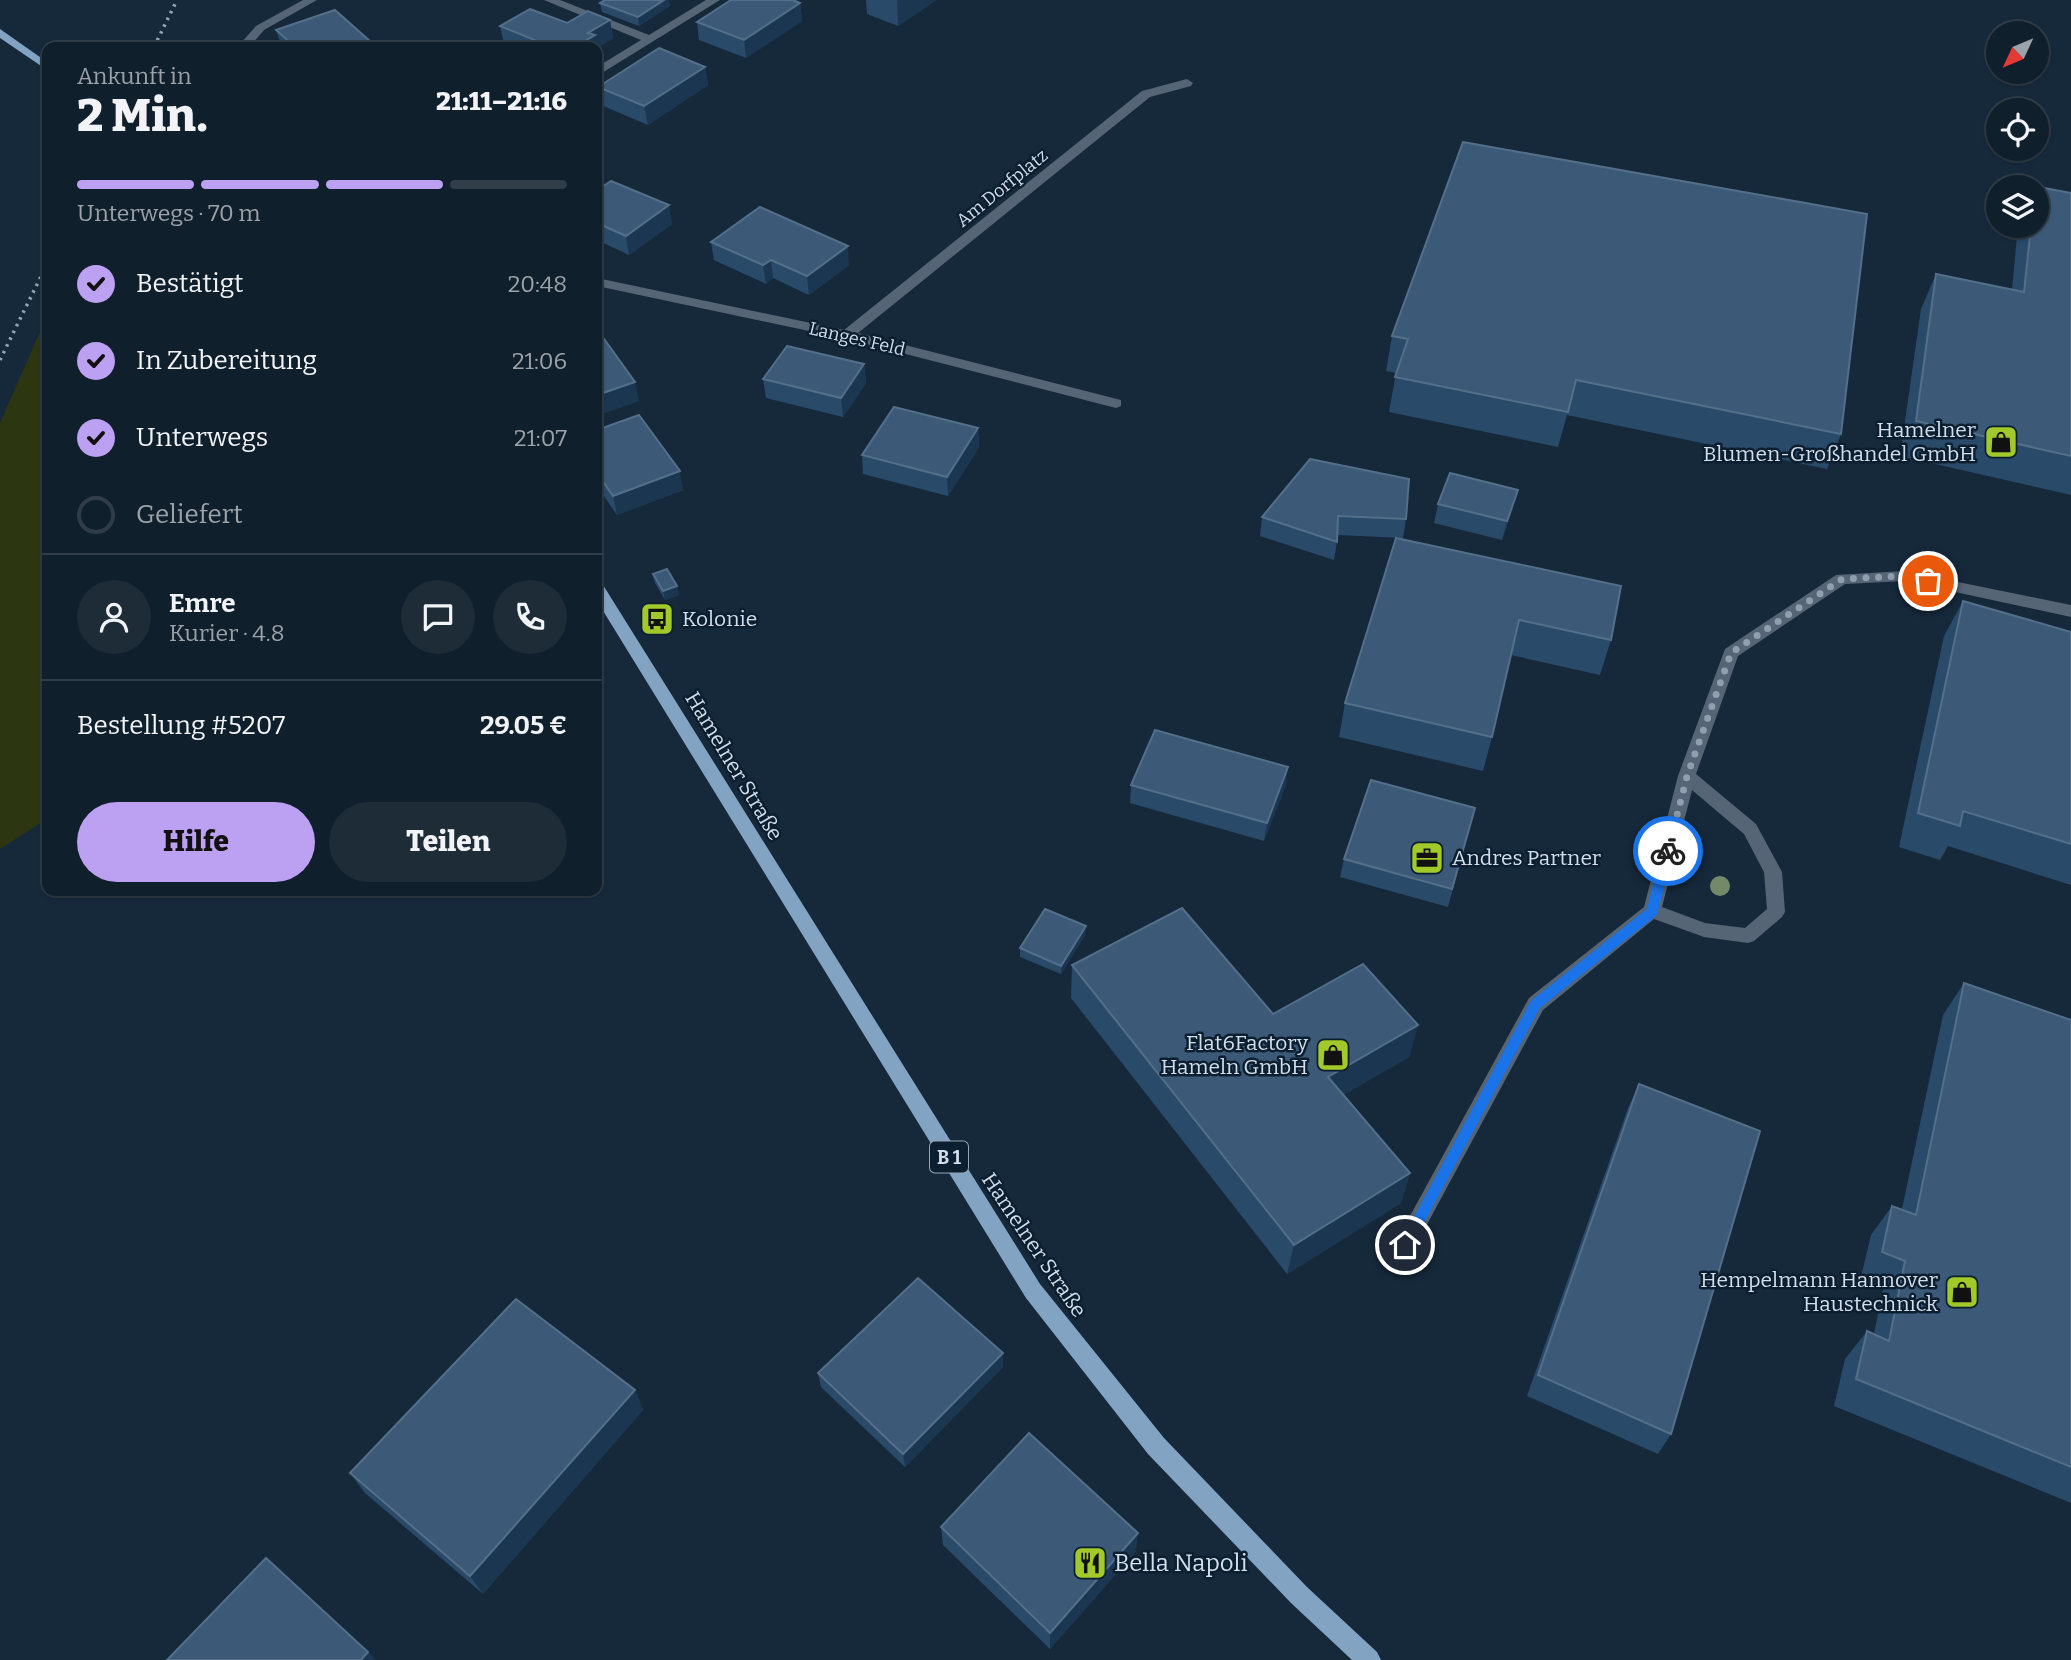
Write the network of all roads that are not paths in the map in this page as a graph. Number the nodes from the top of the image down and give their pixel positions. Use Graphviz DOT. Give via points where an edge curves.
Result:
graph roads {
  1 [pos="311,0"];
  2 [pos="550,0"];
  3 [pos="714,0"];
  4 [pos="0,32"];
  5 [pos="649,39"];
  6 [pos="251,42"];
  7 [pos="42,63"];
  8 [pos="602,69"];
  9 [pos="1187,83"];
  10 [pos="602,283"];
  11 [pos="847,335"];
  12 [pos="1116,403"];
  13 [pos="602,597"];
  14 [pos="2071,611"];
  15 [pos="1687,776"];
  16 [pos="1652,911"];
  17 [pos="1405,1245"];
  18 [pos="1369,1660"];
  1 -- 6 [label="street" via="260,28"];
  2 -- 5 [label="street"];
  3 -- 5 [label="street"];
  4 -- 7 [label="main road"];
  5 -- 8 [label="street"];
  9 -- 11 [label="street, Am Dorfplatz" via="1146,94"];
  10 -- 11 [label="street, Langes Feld"];
  11 -- 12 [label="street, Langes Feld"];
  13 -- 18 [label="main road, Hamelner Straße / B 1" via="1033,1291 1156,1446 1299,1595"];
  14 -- 15 [label="street" via="1904,576 1842,579 1731,653"];
  15 -- 16 [label="street"];
  15 -- 16 [label="street" via="1750,829 1773,872 1776,912 1748,936 1704,930"];
  16 -- 17 [label="street" via="1535,1004"];
}
